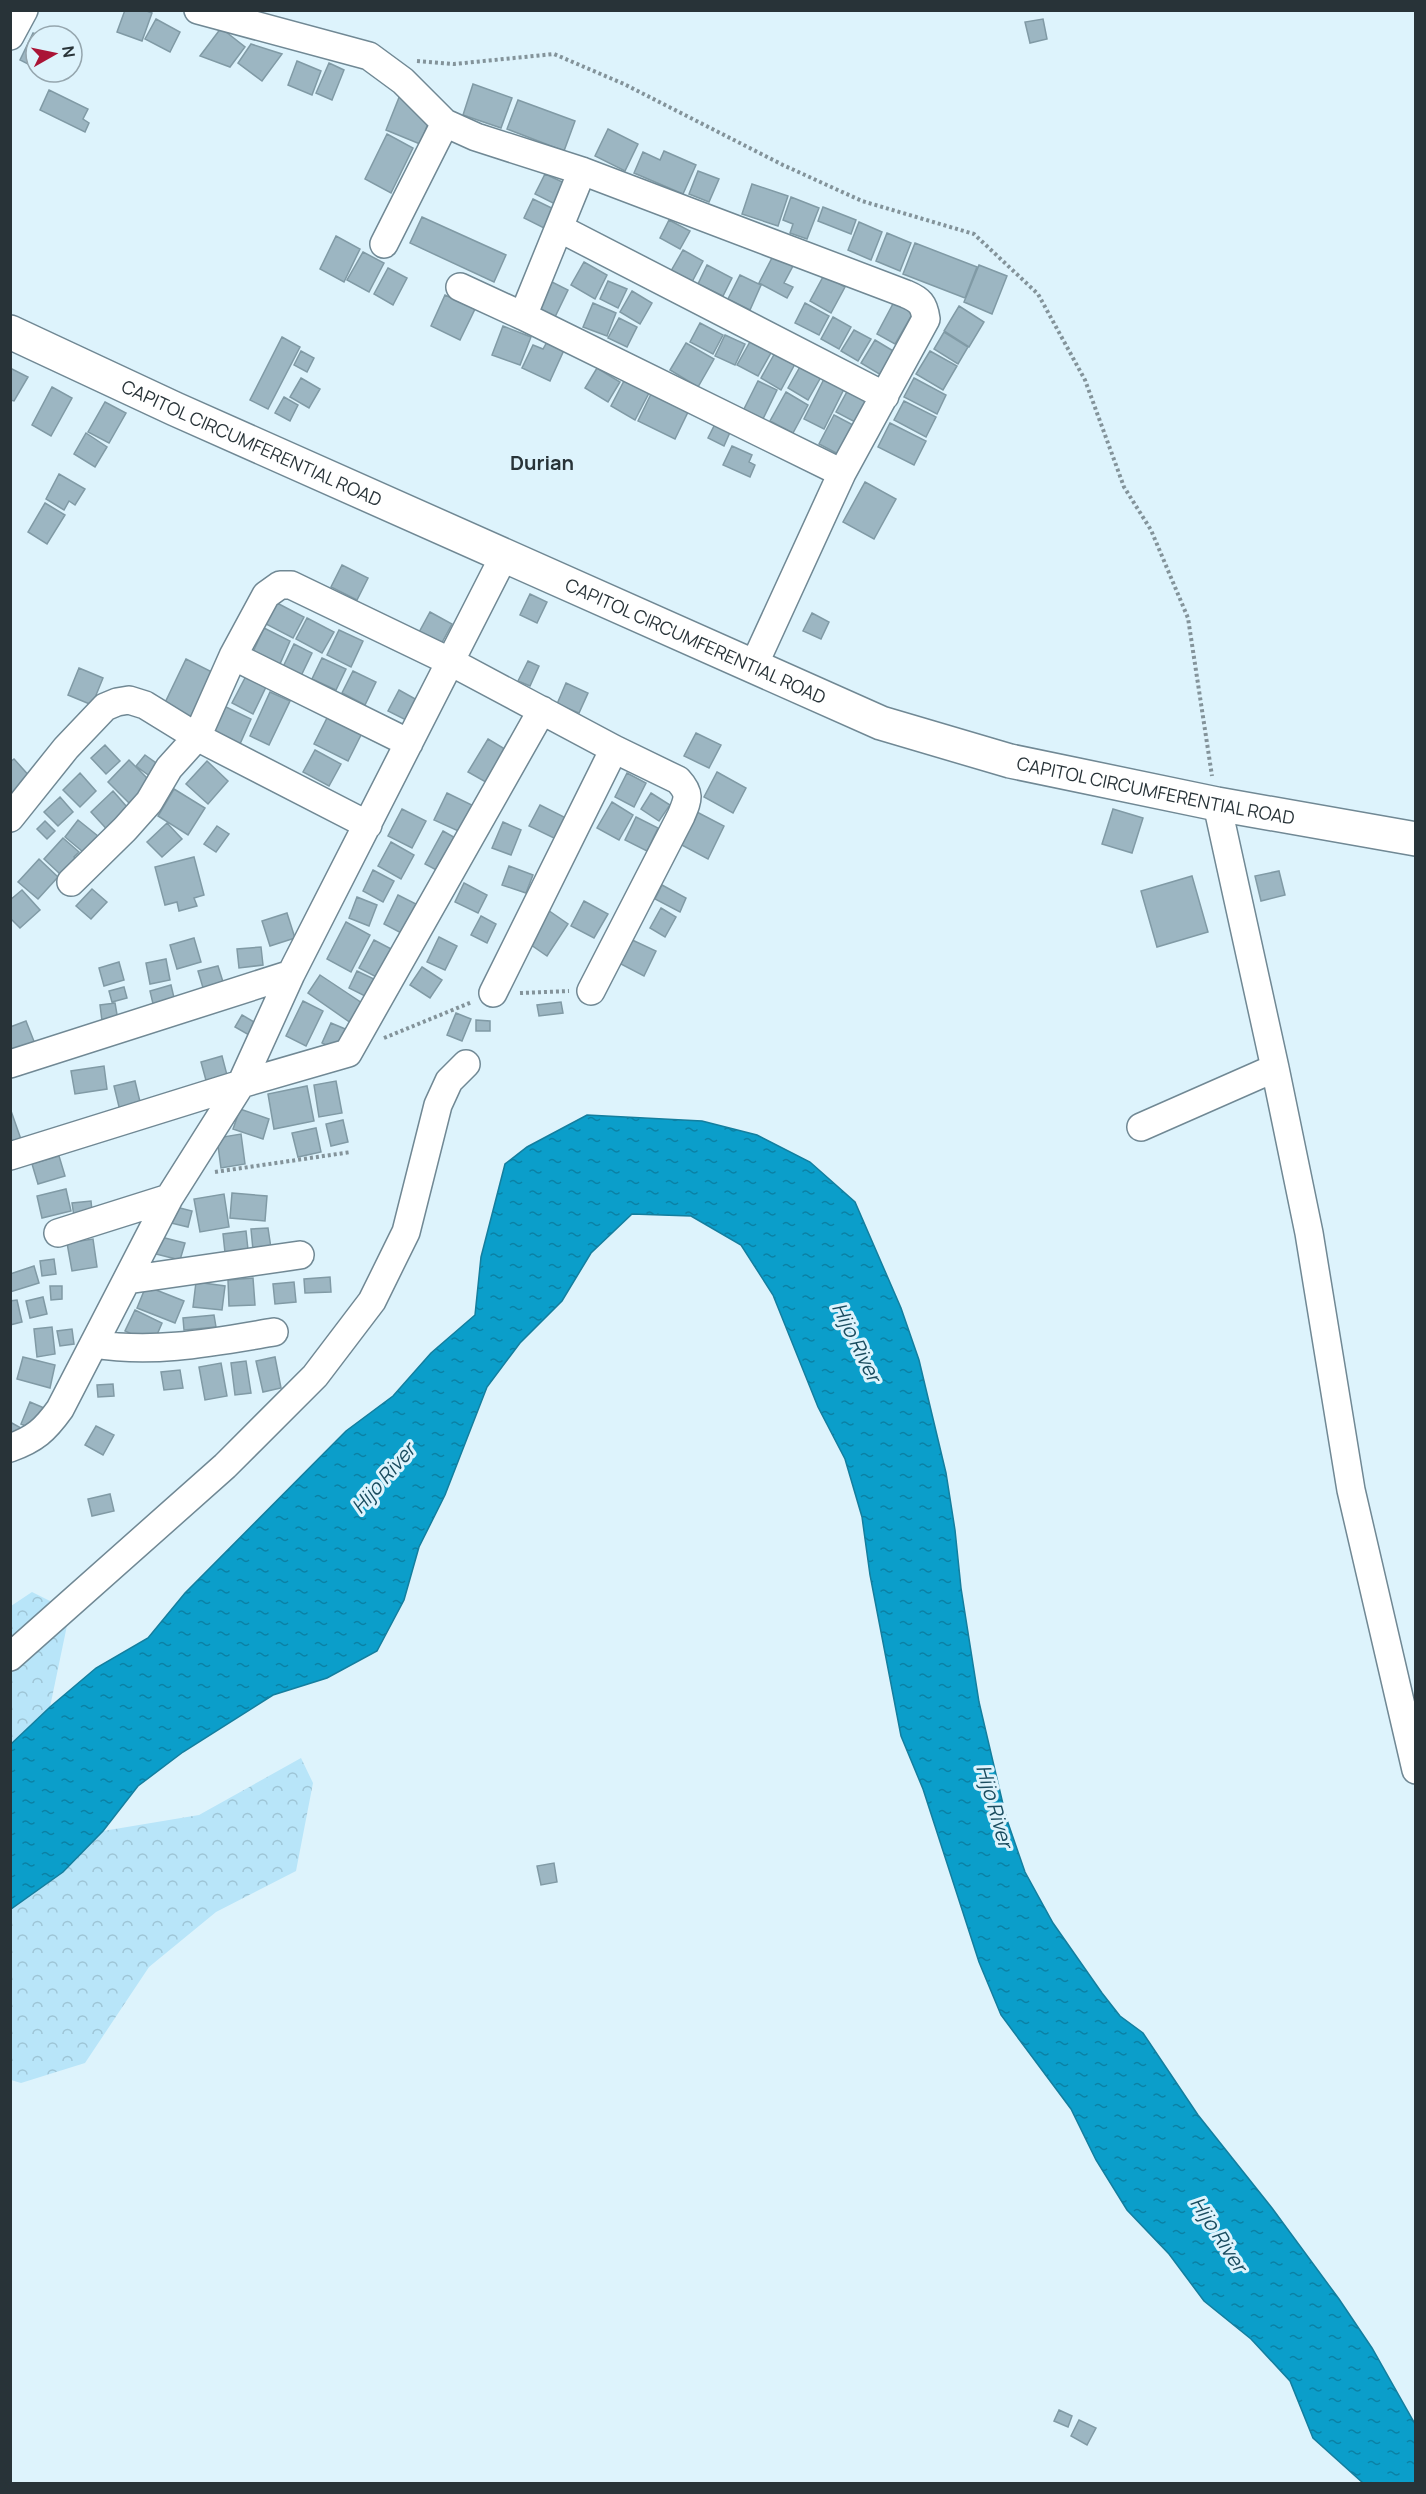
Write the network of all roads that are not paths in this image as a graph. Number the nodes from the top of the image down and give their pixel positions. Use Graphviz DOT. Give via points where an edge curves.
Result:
graph roads {
  1 [pos="24,10"];
  2 [pos="198,10"];
  3 [pos="10,36"];
  4 [pos="445,123"];
  5 [pos="582,171"];
  6 [pos="559,228"];
  7 [pos="384,244"];
  8 [pos="460,287"];
  9 [pos="523,316"];
  10 [pos="10,332"];
  11 [pos="885,396"];
  12 [pos="842,473"];
  13 [pos="504,556"];
  14 [pos="232,656"];
  15 [pos="452,662"];
  16 [pos="753,667"];
  17 [pos="542,710"];
  18 [pos="197,737"];
  19 [pos="409,743"];
  20 [pos="614,749"];
  21 [pos="1217,804"];
  22 [pos="10,818"];
  23 [pos="368,825"];
  24 [pos="1416,839"];
  25 [pos="71,882"];
  26 [pos="291,974"];
  27 [pos="591,991"];
  28 [pos="493,993"];
  29 [pos="10,1064"];
  30 [pos="466,1064"];
  31 [pos="1275,1068"];
  32 [pos="240,1084"];
  33 [pos="1142,1127"];
  34 [pos="10,1156"];
  35 [pos="177,1187"];
  36 [pos="58,1233"];
  37 [pos="300,1255"];
  38 [pos="127,1280"];
  39 [pos="274,1332"];
  40 [pos="94,1344"];
  41 [pos="10,1448"];
  42 [pos="10,1657"];
  43 [pos="1416,1770"];
  1 -- 3 [label="street"];
  2 -- 4 [label="street" via="369,56 403,81"];
  4 -- 5 [label="street"];
  4 -- 7 [label="street"];
  5 -- 6 [label="street"];
  5 -- 11 [label="street" via="918,299 925,306 926,319"];
  6 -- 9 [label="street"];
  6 -- 11 [label="street"];
  8 -- 9 [label="street"];
  9 -- 12 [label="street"];
  10 -- 13 [label="main road, CAPITOL CIRCUMFERENTIAL ROAD"];
  11 -- 12 [label="street"];
  12 -- 16 [label="street"];
  13 -- 15 [label="street"];
  13 -- 16 [label="main road, CAPITOL CIRCUMFERENTIAL ROAD"];
  14 -- 15 [label="street" via="266,595 280,585 291,585"];
  14 -- 18 [label="street"];
  14 -- 19 [label="street"];
  15 -- 17 [label="street"];
  15 -- 19 [label="street"];
  16 -- 21 [label="main road, CAPITOL CIRCUMFERENTIAL ROAD" via="880,723 947,743 1010,761"];
  17 -- 20 [label="street"];
  17 -- 32 [label="street" via="348,1053"];
  18 -- 22 [label="street" via="146,705 129,700 105,707"];
  18 -- 23 [label="street"];
  18 -- 25 [label="street" via="125,829"];
  19 -- 23 [label="street"];
  20 -- 27 [label="street" via="678,780 686,788 687,800"];
  20 -- 28 [label="street"];
  21 -- 24 [label="main road, CAPITOL CIRCUMFERENTIAL ROAD"];
  21 -- 31 [label="street"];
  23 -- 26 [label="street"];
  26 -- 29 [label="street"];
  26 -- 32 [label="street"];
  30 -- 42 [label="street" via="449,1081 438,1106 406,1232 372,1301 315,1376 225,1466"];
  31 -- 33 [label="street"];
  31 -- 43 [label="street" via="1309,1233 1351,1490"];
  32 -- 34 [label="street"];
  32 -- 35 [label="street"];
  35 -- 36 [label="street"];
  35 -- 38 [label="street"];
  37 -- 38 [label="street"];
  38 -- 40 [label="street"];
  39 -- 40 [label="street" via="154,1348"];
  40 -- 41 [label="street" via="60,1409 45,1429"];
}
